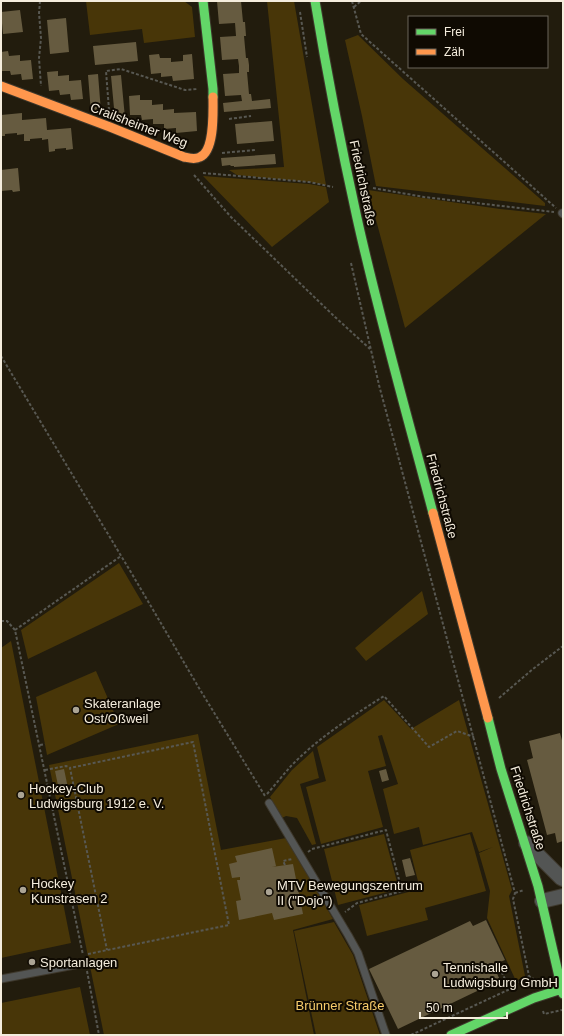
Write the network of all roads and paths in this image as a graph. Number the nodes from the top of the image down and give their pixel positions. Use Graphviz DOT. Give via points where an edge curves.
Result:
graph roads {
  1 [pos="40,1"];
  2 [pos="203,1"];
  3 [pos="315,1"];
  4 [pos="352,1"];
  5 [pos="361,1"];
  6 [pos="354,7"];
  7 [pos="1,86"];
  8 [pos="213,89"];
  9 [pos="43,102"];
  10 [pos="251,116"];
  11 [pos="213,120"];
  12 [pos="110,128"];
  13 [pos="255,150"];
  14 [pos="204,155"];
  15 [pos="333,187"];
  16 [pos="373,188"];
  17 [pos="562,213"];
  18 [pos="371,350"];
  19 [pos="1,356"];
  20 [pos="121,556"];
  21 [pos="1,621"];
  22 [pos="16,630"];
  23 [pos="563,646"];
  24 [pos="485,709"];
  25 [pos="45,744"];
  26 [pos="40,745"];
  27 [pos="70,768"];
  28 [pos="45,770"];
  29 [pos="269,803"];
  30 [pos="525,843"];
  31 [pos="301,857"];
  32 [pos="285,865"];
  33 [pos="563,879"];
  34 [pos="563,896"];
  35 [pos="542,902"];
  36 [pos="338,917"];
  37 [pos="107,950"];
  38 [pos="85,963"];
  39 [pos="497,963"];
  40 [pos="1,979"];
  41 [pos="510,989"];
  42 [pos="562,991"];
  43 [pos="100,1035"];
  44 [pos="386,1035"];
  45 [pos="412,1035"];
  46 [pos="451,1035"];
  1 -- 9 [label="path" via="39,58"];
  2 -- 8 [label="main road"];
  3 -- 24 [label="main road, Friedrichstraße" via="326,71 357,218"];
  4 -- 6 [label="path"];
  5 -- 6 [label="path"];
  6 -- 17 [label="path" via="361,34"];
  7 -- 9 [label="main road, Crailsheimer Weg"];
  8 -- 11 [label="main road"];
  8 -- 12 [label="path" via="185,90 120,69 106,71"];
  9 -- 12 [label="main road, Crailsheimer Weg"];
  10 -- 11 [label="path"];
  11 -- 14 [label="main road" via="209,144"];
  12 -- 14 [label="main road, Crailsheimer Weg" via="184,158 199,158"];
  13 -- 14 [label="path"];
  15 -- 18 [label="path" via="309,182 192,172 231,217"];
  16 -- 17 [label="path" via="424,197"];
  19 -- 20 [label="path"];
  20 -- 22 [label="path"];
  20 -- 41 [label="path" via="265,797 291,766 320,740 384,696 429,747 457,731 474,737 516,893 513,899 529,976"];
  21 -- 22 [label="path" via="7,621"];
  22 -- 26 [label="path"];
  23 -- 24 [label="path"];
  24 -- 30 [label="main road, Friedrichstraße"];
  25 -- 26 [label="path"];
  26 -- 28 [label="path"];
  27 -- 28 [label="path" via="66,766"];
  27 -- 37 [label="path"];
  27 -- 37 [label="path" via="193,742 230,925"];
  28 -- 37 [label="path" via="83,956"];
  29 -- 31 [label="lane"];
  30 -- 33 [label="street"];
  30 -- 35 [label="main road, Friedrichstraße"];
  31 -- 32 [label="path" via="283,861"];
  31 -- 36 [label="lane"];
  31 -- 36 [label="path" via="312,848 386,830 402,891 357,903"];
  34 -- 35 [label="street"];
  35 -- 42 [label="main road, Friedrichstraße"];
  36 -- 44 [label="lane" via="358,952"];
  38 -- 40 [label="lane"];
  38 -- 43 [label="path"];
  39 -- 41 [label="path"];
  41 -- 45 [label="path"];
  42 -- 46 [label="main road" via="534,998"];
}
